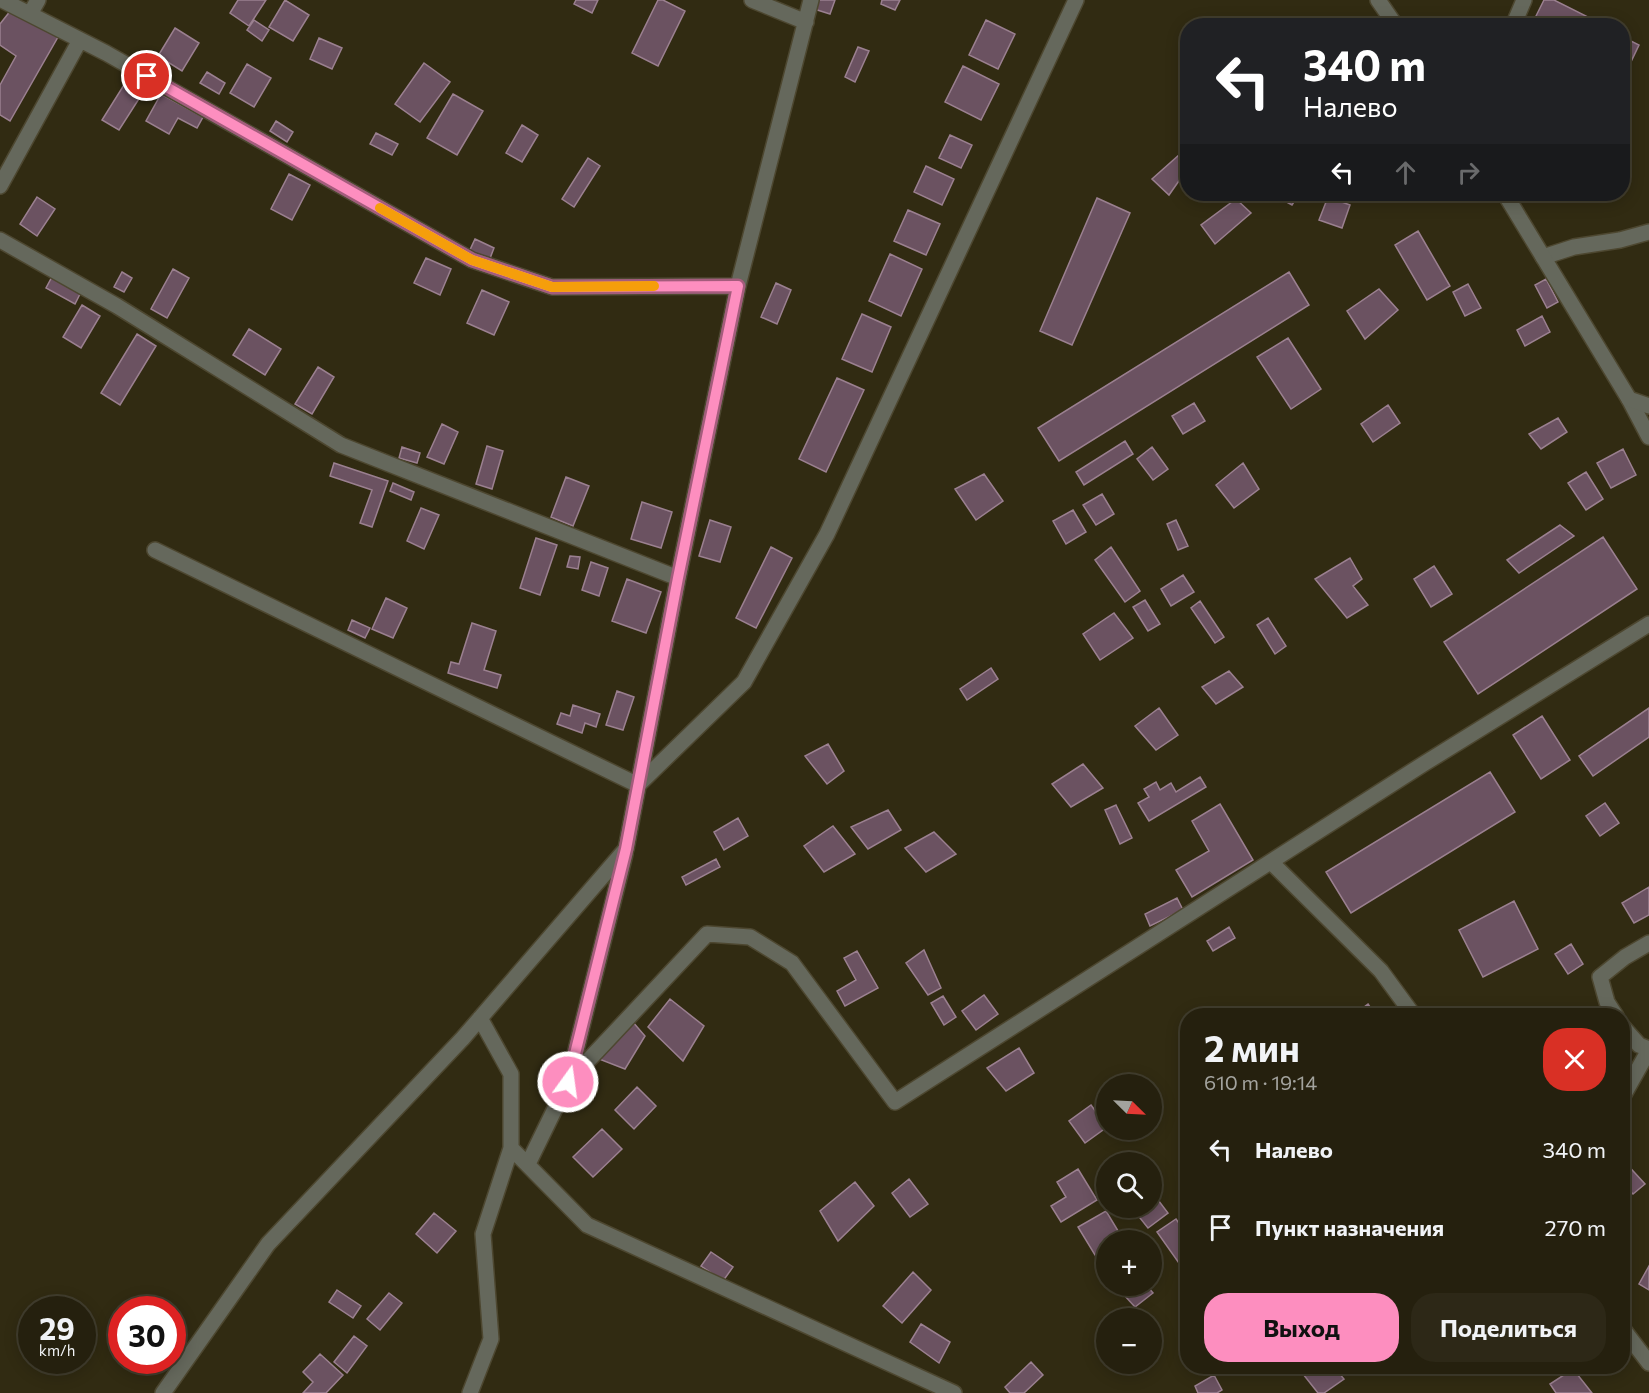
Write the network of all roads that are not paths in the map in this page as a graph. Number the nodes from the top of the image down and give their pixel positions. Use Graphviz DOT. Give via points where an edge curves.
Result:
graph roads {
  1 [pos="2,0"];
  2 [pos="38,0"];
  3 [pos="752,0"];
  4 [pos="811,0"];
  5 [pos="1076,0"];
  6 [pos="1378,0"];
  7 [pos="1524,0"];
  8 [pos="30,14"];
  9 [pos="1390,18"];
  10 [pos="1516,18"];
  11 [pos="806,22"];
  12 [pos="80,40"];
  13 [pos="0,186"];
  14 [pos="1509,201"];
  15 [pos="1649,232"];
  16 [pos="0,240"];
  17 [pos="1543,257"];
  18 [pos="738,286"];
  19 [pos="1629,399"];
  20 [pos="1649,406"];
  21 [pos="1649,436"];
  22 [pos="156,550"];
  23 [pos="678,578"];
  24 [pos="1649,624"];
  25 [pos="638,786"];
  26 [pos="626,849"];
  27 [pos="1271,862"];
  28 [pos="1649,943"];
  29 [pos="1408,1008"];
  30 [pos="1611,1008"];
  31 [pos="480,1018"];
  32 [pos="1630,1035"];
  33 [pos="1649,1049"];
  34 [pos="568,1082"];
  35 [pos="1630,1083"];
  36 [pos="511,1148"];
  37 [pos="528,1164"];
  38 [pos="1630,1338"];
  39 [pos="1649,1363"];
  40 [pos="163,1393"];
  41 [pos="470,1393"];
  42 [pos="954,1393"];
  1 -- 8 [label="street"];
  2 -- 8 [label="street"];
  3 -- 11 [label="street"];
  4 -- 11 [label="street"];
  5 -- 25 [label="street" via="816,554 744,682"];
  6 -- 9 [label="street"];
  7 -- 10 [label="street"];
  8 -- 12 [label="street"];
  11 -- 18 [label="street"];
  12 -- 13 [label="street"];
  12 -- 18 [label="street" via="472,260 552,287"];
  14 -- 17 [label="street"];
  15 -- 17 [label="street"];
  16 -- 23 [label="street" via="117,306 341,445"];
  17 -- 19 [label="street"];
  18 -- 23 [label="street"];
  19 -- 20 [label="street"];
  19 -- 21 [label="street"];
  22 -- 25 [label="street"];
  23 -- 25 [label="street"];
  24 -- 27 [label="street"];
  25 -- 26 [label="street"];
  26 -- 31 [label="street"];
  26 -- 34 [label="street"];
  27 -- 29 [label="street" via="1381,971"];
  27 -- 34 [label="street" via="895,1102 792,963 750,937 706,934"];
  28 -- 30 [label="street" via="1600,977"];
  31 -- 36 [label="street" via="511,1074"];
  31 -- 40 [label="street" via="268,1244"];
  32 -- 33 [label="street"];
  33 -- 35 [label="street"];
  34 -- 37 [label="street"];
  36 -- 37 [label="street"];
  36 -- 41 [label="street" via="483,1234 491,1340"];
  37 -- 42 [label="street" via="588,1225"];
  38 -- 39 [label="street"];
}
